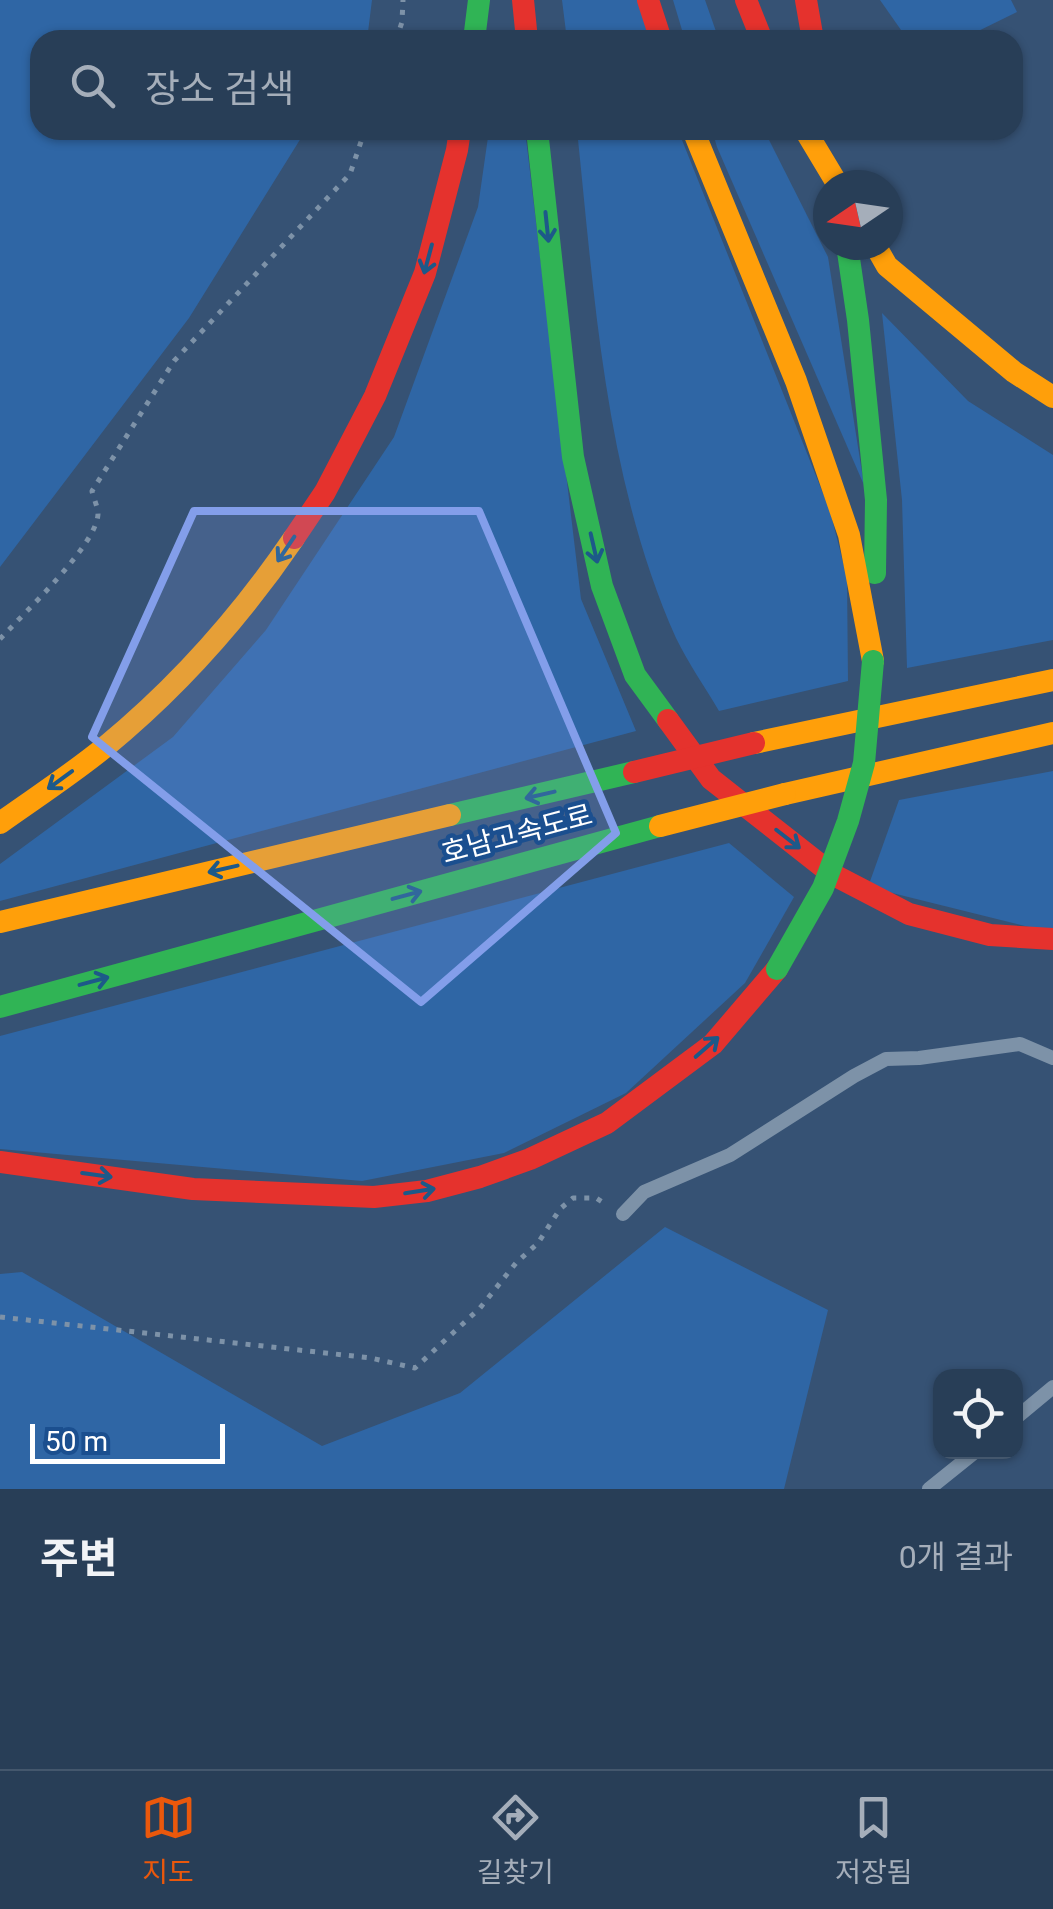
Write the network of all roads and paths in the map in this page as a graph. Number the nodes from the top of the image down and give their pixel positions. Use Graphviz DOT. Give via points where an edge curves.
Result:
graph roads {
  1 [pos="403,0"];
  2 [pos="480,0"];
  3 [pos="523,0"];
  4 [pos="648,0"];
  5 [pos="746,0"];
  6 [pos="806,0"];
  7 [pos="399,30"];
  8 [pos="476,30"];
  9 [pos="527,30"];
  10 [pos="658,30"];
  11 [pos="758,30"];
  12 [pos="812,30"];
  13 [pos="362,140"];
  14 [pos="458,140"];
  15 [pos="538,140"];
  16 [pos="697,140"];
  17 [pos="811,140"];
  18 [pos="832,140"];
  19 [pos="829,170"];
  20 [pos="836,170"];
  21 [pos="849,260"];
  22 [pos="883,260"];
  23 [pos="1053,396"];
  24 [pos="0,638"];
  25 [pos="873,661"];
  26 [pos="1053,680"];
  27 [pos="1053,733"];
  28 [pos="0,823"];
  29 [pos="0,922"];
  30 [pos="1053,939"];
  31 [pos="0,1006"];
  32 [pos="1053,1058"];
  33 [pos="0,1162"];
  34 [pos="623,1214"];
  35 [pos="0,1317"];
  36 [pos="1053,1388"];
  37 [pos="1023,1412"];
  38 [pos="966,1459"];
  39 [pos="929,1489"];
  1 -- 7 [label="path"];
  2 -- 8 [label="highway"];
  3 -- 9 [label="highway"];
  4 -- 10 [label="highway"];
  5 -- 11 [label="highway"];
  6 -- 12 [label="highway"];
  13 -- 24 [label="path" via="350,174 174,361 92,491 98,514 90,538"];
  14 -- 28 [label="highway, one-way" via="424,273 375,396 325,492 267,578 194,666 105,747"];
  15 -- 30 [label="highway, one-way" via="573,456 602,586 635,674 711,779 832,874 910,914 990,935"];
  16 -- 25 [label="highway" via="796,382 849,535"];
  17 -- 19 [label="highway"];
  18 -- 20 [label="highway"];
  21 -- 25 [label="highway" via="876,500"];
  22 -- 23 [label="highway" via="1014,372"];
  33 -- 25 [label="highway, one-way, bridge" via="193,1188 374,1197 427,1191 496,1171 607,1123 713,1044 777,969 822,888 848,821 864,764"];
  26 -- 29 [label="highway, 호남고속도로, one-way, bridge" via="754,743"];
  31 -- 27 [label="highway, 호남고속도로, one-way, bridge" via="660,826"];
  32 -- 34 [label="lane" via="1020,1044 886,1059 730,1155 644,1192"];
  34 -- 35 [label="path" via="596,1198 573,1198 480,1308 415,1368"];
  36 -- 37 [label="lane"];
  38 -- 39 [label="lane"];
}
